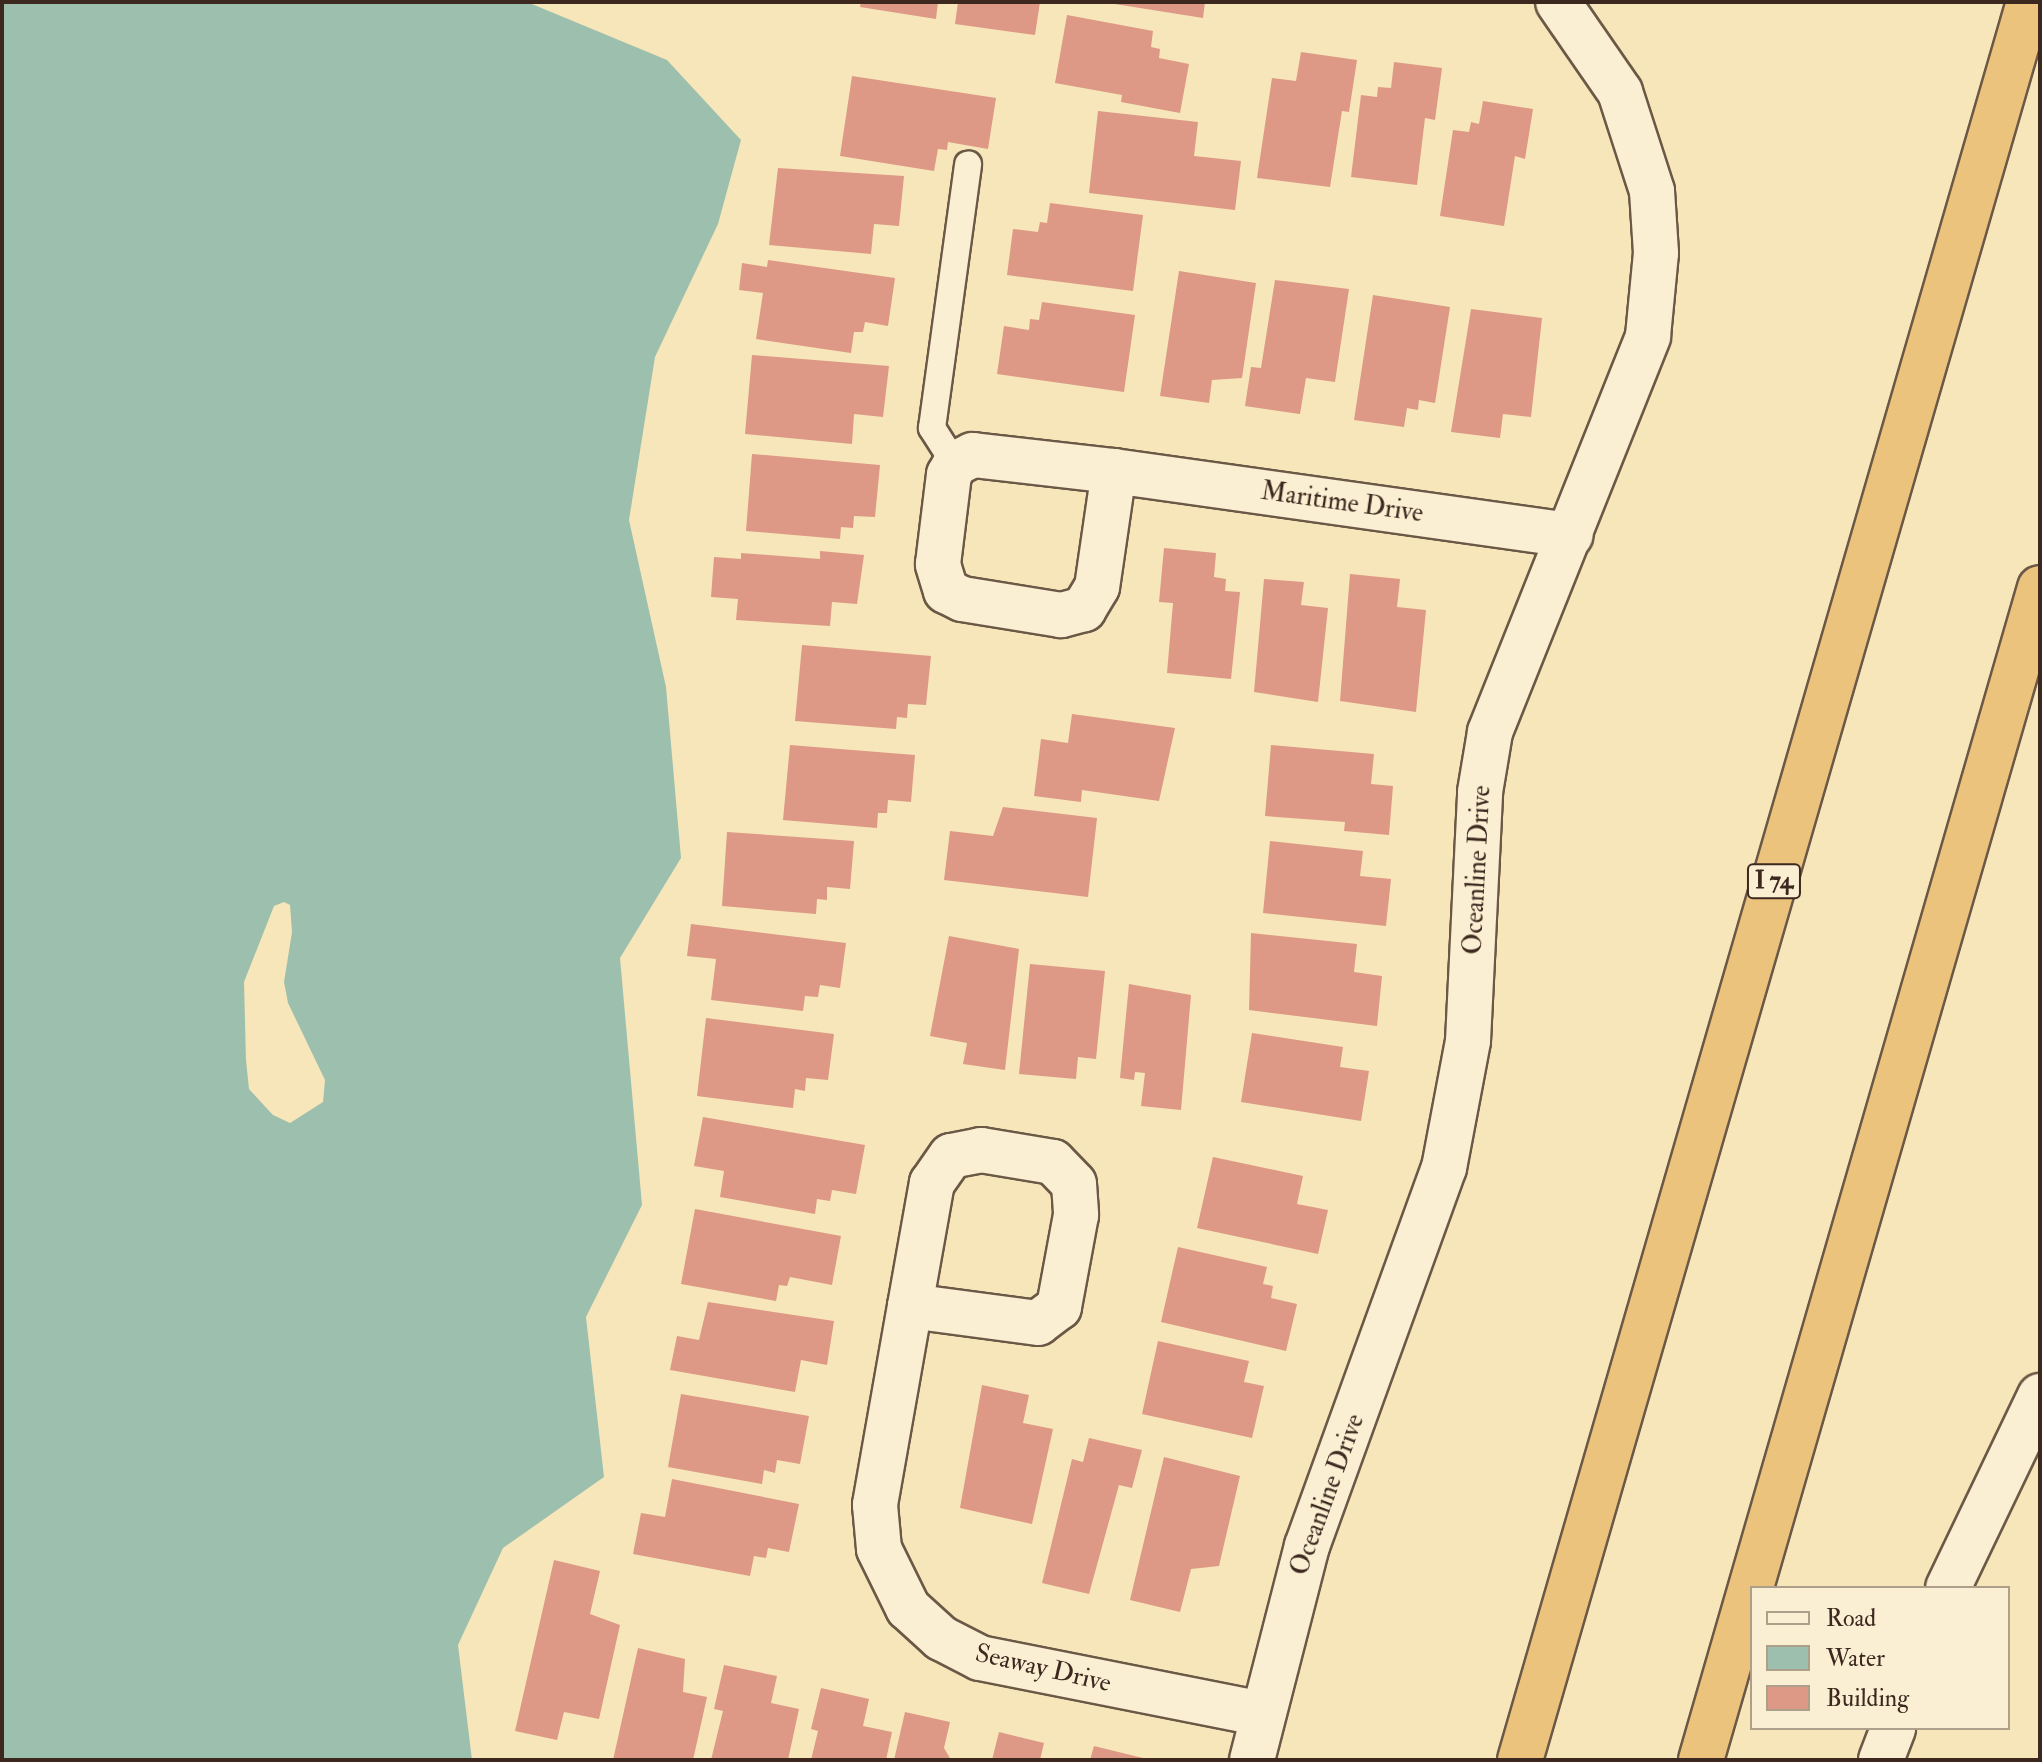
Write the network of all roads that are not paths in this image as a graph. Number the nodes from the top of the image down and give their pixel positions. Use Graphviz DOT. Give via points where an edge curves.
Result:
graph roads {
  1 [pos="1558,2"];
  2 [pos="2029,2"];
  3 [pos="968,164"];
  4 [pos="955,464"];
  5 [pos="1114,471"];
  6 [pos="1571,535"];
  7 [pos="2040,588"];
  8 [pos="910,1306"];
  9 [pos="2040,1396"];
  10 [pos="1751,1586"];
  11 [pos="1949,1586"];
  12 [pos="1750,1591"];
  13 [pos="1262,1714"];
  14 [pos="1892,1730"];
  15 [pos="1252,1760"];
  16 [pos="1520,1760"];
  17 [pos="1701,1760"];
  18 [pos="1881,1760"];
  1 -- 6 [label="street, Oceanline Drive" via="1620,92 1652,191 1656,232 1648,336"];
  2 -- 16 [label="highway, I 74"];
  3 -- 4 [label="lane" via="932,428"];
  4 -- 5 [label="street, Maritime Drive" via="983,455"];
  4 -- 5 [label="street" via="949,475 938,564 946,591 962,599 1061,615 1084,609 1097,587"];
  5 -- 6 [label="street, Maritime Drive"];
  6 -- 13 [label="street, Oceanline Drive" via="1490,732 1480,792 1468,1041 1444,1168 1307,1546"];
  7 -- 10 [label="highway"];
  8 -- 8 [label="street, Seaway Drive" via="932,1183 951,1156 981,1150 1053,1162 1074,1184 1076,1215 1059,1307 1044,1320 1021,1325"];
  8 -- 13 [label="street, Seaway Drive" via="875,1505 879,1549 908,1608 941,1638 980,1658"];
  9 -- 11 [label="street"];
  12 -- 17 [label="highway"];
  13 -- 15 [label="street, Oceanline Drive"];
  14 -- 18 [label="street"];
}
